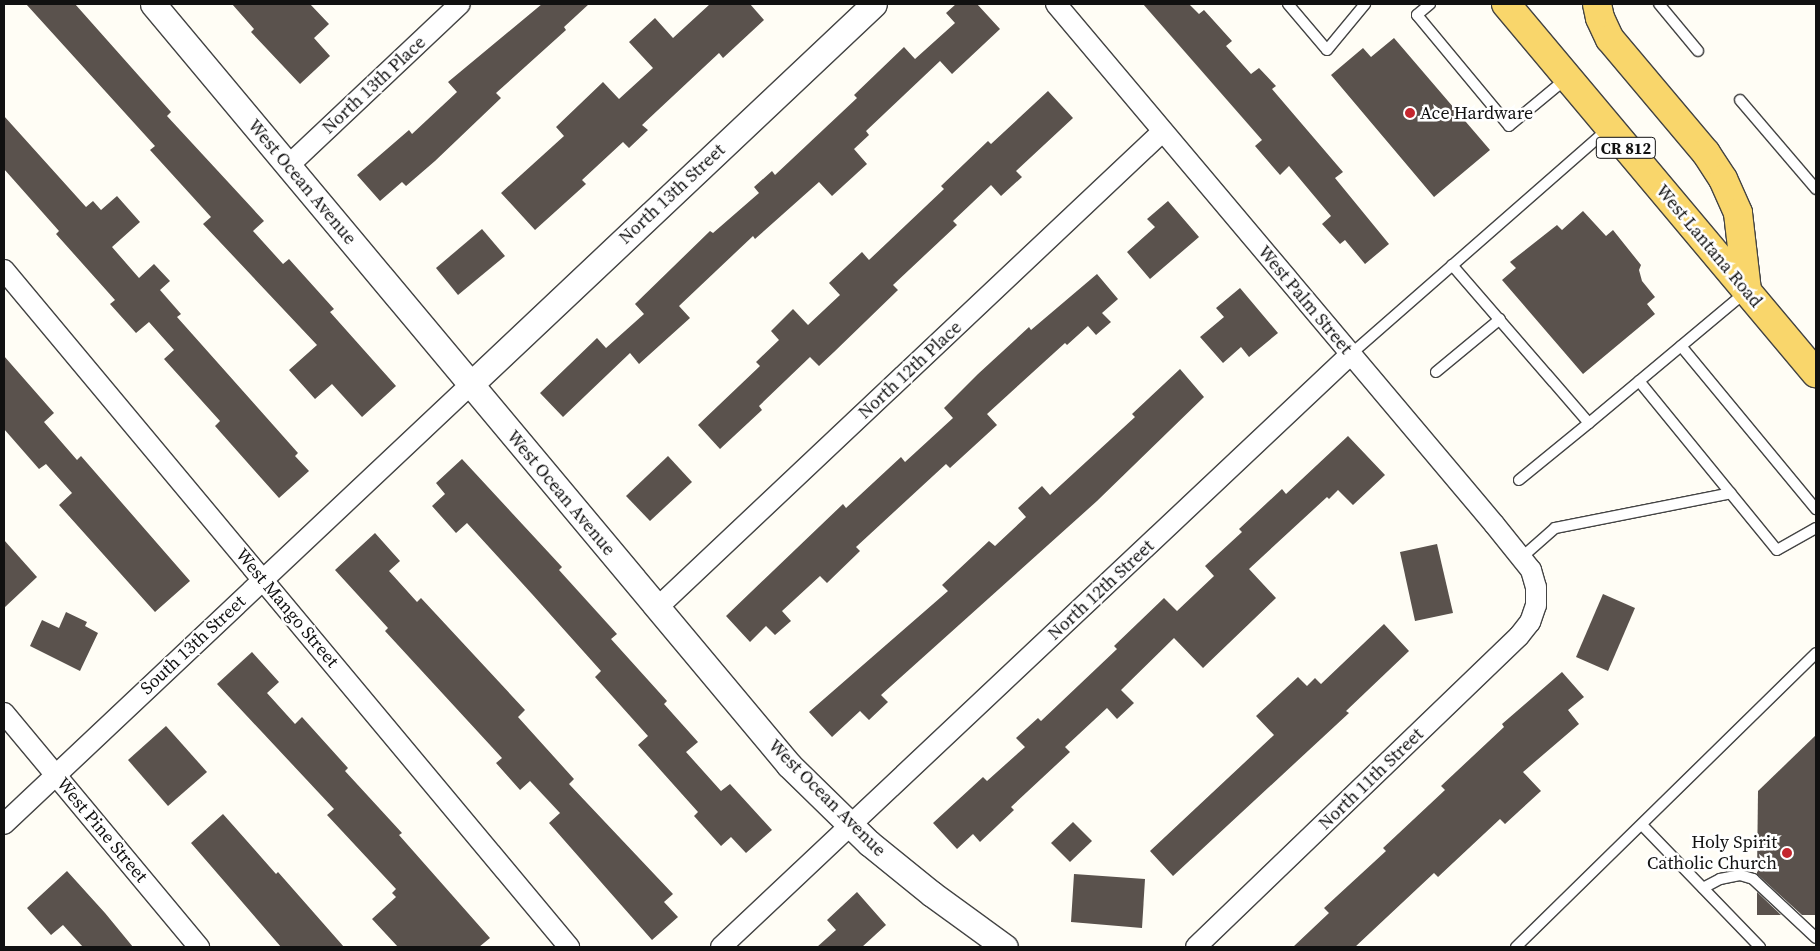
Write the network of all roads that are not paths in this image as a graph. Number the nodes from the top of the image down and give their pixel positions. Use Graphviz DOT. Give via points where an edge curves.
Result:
graph roads {
  1 [pos="152,4"];
  2 [pos="460,4"];
  3 [pos="874,4"];
  4 [pos="1056,4"];
  5 [pos="1288,4"];
  6 [pos="1365,4"];
  7 [pos="1430,4"];
  8 [pos="1506,4"];
  9 [pos="1597,4"];
  10 [pos="1659,4"];
  11 [pos="1698,52"];
  12 [pos="1568,78"];
  13 [pos="1740,100"];
  14 [pos="1609,128"];
  15 [pos="1163,131"];
  16 [pos="288,166"];
  17 [pos="1816,189"];
  18 [pos="1452,265"];
  19 [pos="4,270"];
  20 [pos="1747,291"];
  21 [pos="1500,319"];
  22 [pos="1681,346"];
  23 [pos="1351,354"];
  24 [pos="1436,372"];
  25 [pos="1816,373"];
  26 [pos="1639,381"];
  27 [pos="470,385"];
  28 [pos="1589,422"];
  29 [pos="1519,480"];
  30 [pos="1731,493"];
  31 [pos="1816,509"];
  32 [pos="1816,528"];
  33 [pos="1521,558"];
  34 [pos="263,580"];
  35 [pos="1536,605"];
  36 [pos="657,608"];
  37 [pos="1816,653"];
  38 [pos="4,713"];
  39 [pos="56,775"];
  40 [pos="4,824"];
  41 [pos="1642,825"];
  42 [pos="850,826"];
  43 [pos="1704,888"];
  44 [pos="1816,938"];
  45 [pos="200,947"];
  46 [pos="569,947"];
  47 [pos="721,947"];
  48 [pos="1005,947"];
  49 [pos="1196,947"];
  50 [pos="1516,947"];
  51 [pos="1760,947"];
  1 -- 16 [label="street, West Ocean Avenue"];
  2 -- 16 [label="street, North 13th Place"];
  3 -- 27 [label="street, North 13th Street"];
  4 -- 15 [label="street, West Palm Street"];
  5 -- 6 [label="lane" via="1327,50"];
  7 -- 12 [label="lane" via="1417,15 1509,126"];
  8 -- 12 [label="main road, West Lantana Road / CR 812"];
  9 -- 20 [label="main road" via="1610,39 1724,179 1738,213"];
  10 -- 11 [label="lane"];
  12 -- 14 [label="main road, West Lantana Road / CR 812"];
  13 -- 17 [label="lane"];
  14 -- 18 [label="lane"];
  14 -- 20 [label="main road, West Lantana Road / CR 812"];
  15 -- 23 [label="street, West Palm Street"];
  15 -- 36 [label="street, North 12th Place"];
  16 -- 27 [label="street, West Ocean Avenue"];
  18 -- 21 [label="lane"];
  18 -- 23 [label="lane"];
  19 -- 34 [label="street, West Mango Street"];
  20 -- 22 [label="lane"];
  20 -- 25 [label="main road, West Lantana Road / CR 812"];
  21 -- 24 [label="lane"];
  21 -- 28 [label="lane"];
  22 -- 26 [label="lane"];
  22 -- 31 [label="lane"];
  23 -- 33 [label="street, West Palm Street"];
  23 -- 42 [label="street, North 12th Street"];
  26 -- 28 [label="lane"];
  26 -- 30 [label="lane"];
  27 -- 34 [label="street, South 13th Street"];
  27 -- 36 [label="street, West Ocean Avenue"];
  28 -- 29 [label="lane"];
  30 -- 32 [label="lane" via="1777,550"];
  30 -- 33 [label="lane" via="1554,528"];
  33 -- 35 [label="street, West Palm Street" via="1531,570 1536,586"];
  34 -- 39 [label="street, South 13th Street"];
  34 -- 46 [label="street, West Mango Street"];
  35 -- 49 [label="street, North 11th Street" via="1530,622 1519,636"];
  36 -- 42 [label="street, West Ocean Avenue" via="789,764"];
  37 -- 41 [label="lane"];
  38 -- 39 [label="street, West Pine Street"];
  39 -- 40 [label="street, South 13th Street"];
  39 -- 45 [label="street, West Pine Street"];
  41 -- 43 [label="lane"];
  41 -- 50 [label="lane"];
  42 -- 47 [label="street, North 12th Street"];
  42 -- 48 [label="street, West Ocean Avenue" via="932,894"];
  43 -- 44 [label="lane" via="1726,877 1740,875 1753,879"];
  43 -- 51 [label="lane"];
}
